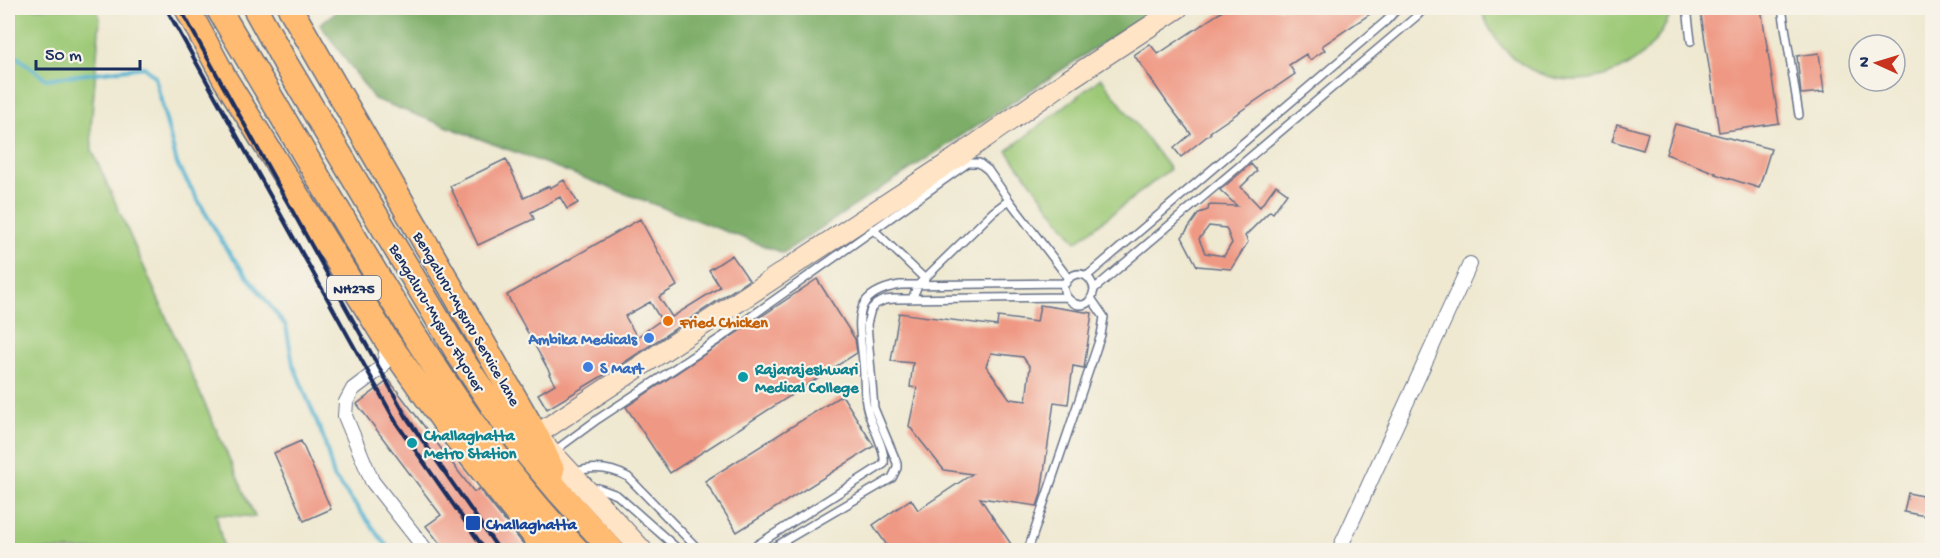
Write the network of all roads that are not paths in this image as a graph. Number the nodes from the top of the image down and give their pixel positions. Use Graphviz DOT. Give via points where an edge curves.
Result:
graph roads {
  1 [pos="187,8"];
  2 [pos="218,8"];
  3 [pos="255,8"];
  4 [pos="290,8"];
  5 [pos="1178,8"];
  6 [pos="1398,8"];
  7 [pos="1424,8"];
  8 [pos="1687,8"];
  9 [pos="1782,8"];
  10 [pos="1691,41"];
  11 [pos="1358,44"];
  12 [pos="1368,57"];
  13 [pos="1799,115"];
  14 [pos="1009,200"];
  15 [pos="873,229"];
  16 [pos="1470,264"];
  17 [pos="1087,276"];
  18 [pos="925,279"];
  19 [pos="1067,281"];
  20 [pos="918,285"];
  21 [pos="1094,289"];
  22 [pos="1066,297"];
  23 [pos="1091,298"];
  24 [pos="912,299"];
  25 [pos="387,341"];
  26 [pos="871,409"];
  27 [pos="544,444"];
  28 [pos="570,473"];
  29 [pos="583,488"];
  30 [pos="426,550"];
  31 [pos="546,550"];
  32 [pos="577,550"];
  33 [pos="612,550"];
  34 [pos="625,550"];
  35 [pos="642,550"];
  36 [pos="679,550"];
  37 [pos="699,550"];
  38 [pos="749,550"];
  39 [pos="769,550"];
  40 [pos="1028,550"];
  41 [pos="1339,550"];
  1 -- 25 [label="highway, NH275" via="225,79"];
  2 -- 32 [label="highway, NH275" via="440,377 509,472"];
  3 -- 33 [label="highway, Bengaluru-Mysuru Flyover" via="461,358 500,417 560,493"];
  4 -- 27 [label="highway, Bengaluru-Mysuru Service lane"];
  5 -- 27 [label="street" via="1068,80"];
  6 -- 11 [label="lane"];
  7 -- 12 [label="lane"];
  8 -- 10 [label="lane"];
  9 -- 13 [label="lane"];
  11 -- 12 [label="lane"];
  11 -- 17 [label="lane"];
  12 -- 21 [label="lane"];
  14 -- 15 [label="lane" via="988,170 979,163 968,163"];
  14 -- 18 [label="lane"];
  14 -- 19 [label="lane"];
  15 -- 18 [label="lane"];
  15 -- 27 [label="lane" via="598,419"];
  16 -- 41 [label="street"];
  17 -- 19 [label="lane" via="1077,274"];
  17 -- 21 [label="lane"];
  18 -- 20 [label="lane"];
  19 -- 20 [label="lane"];
  19 -- 22 [label="lane"];
  20 -- 24 [label="lane"];
  20 -- 26 [label="lane" via="892,287 876,293 863,305 858,319"];
  21 -- 23 [label="lane"];
  22 -- 23 [label="lane" via="1078,305"];
  22 -- 24 [label="lane"];
  23 -- 40 [label="lane" via="1104,317 1101,335"];
  24 -- 26 [label="lane" via="885,300 876,304 868,318"];
  25 -- 30 [label="street" via="385,361 353,389 346,402 345,416 372,481"];
  25 -- 31 [label="highway, NH275" via="450,430"];
  26 -- 38 [label="lane" via="884,464"];
  26 -- 39 [label="lane" via="896,456 897,468 892,478"];
  27 -- 28 [label="street, Bengaluru-Mysuru Service lane"];
  27 -- 34 [label="highway" via="553,471"];
  28 -- 29 [label="street, Bengaluru-Mysuru Service lane"];
  28 -- 37 [label="lane" via="594,468 628,477"];
  29 -- 35 [label="street, Bengaluru-Mysuru Service lane"];
  29 -- 36 [label="lane" via="598,488 617,495"];
}
